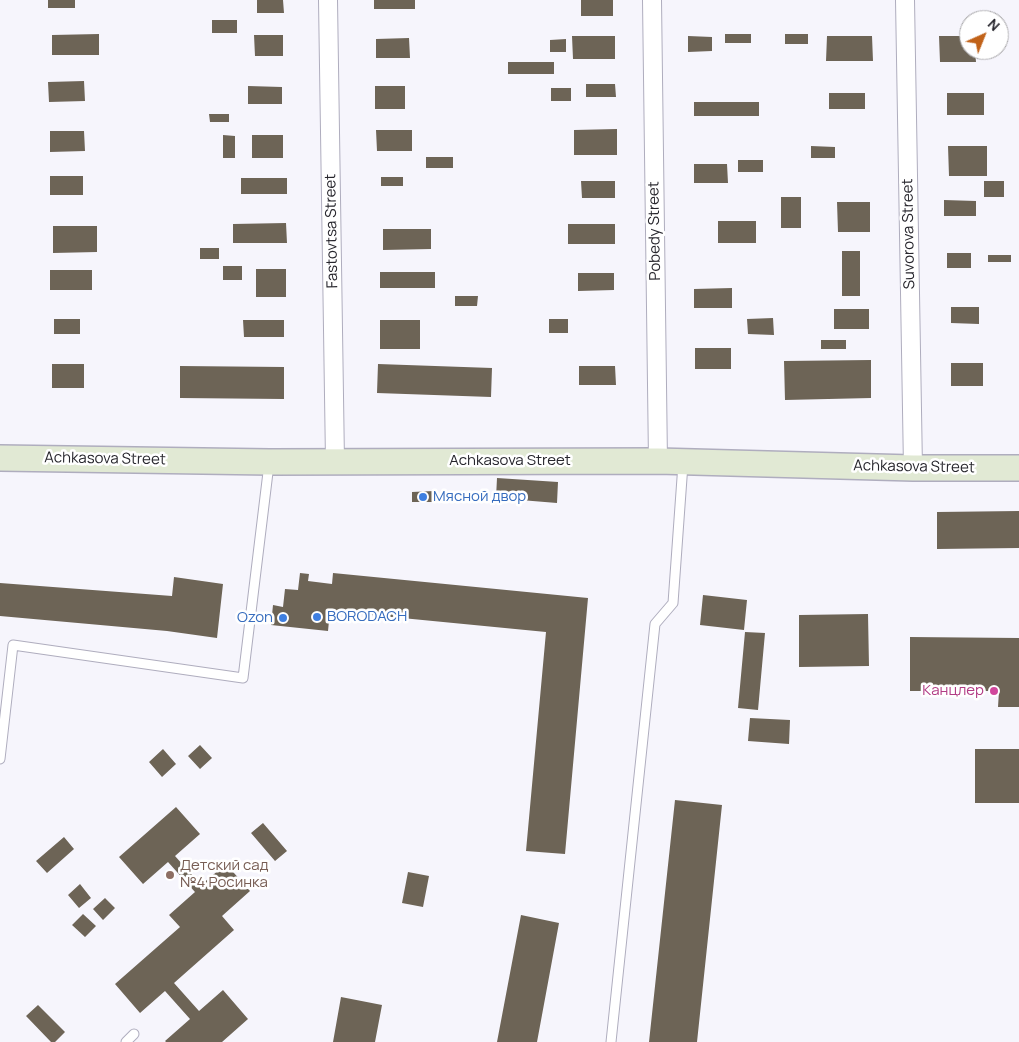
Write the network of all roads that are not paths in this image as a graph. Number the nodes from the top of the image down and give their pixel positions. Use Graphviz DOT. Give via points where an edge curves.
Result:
graph roads {
  1 [pos="328,0"];
  2 [pos="652,0"];
  3 [pos="905,0"];
  4 [pos="0,458"];
  5 [pos="335,461"];
  6 [pos="658,461"];
  7 [pos="270,462"];
  8 [pos="684,462"];
  9 [pos="913,468"];
  10 [pos="1019,468"];
  11 [pos="0,759"];
  12 [pos="134,1034"];
  13 [pos="126,1042"];
  14 [pos="611,1042"];
  1 -- 5 [label="street, Fastovtsa Street"];
  2 -- 6 [label="street, Pobedy Street"];
  3 -- 9 [label="street, Suvorova Street"];
  4 -- 7 [label="street, Achkasova Street"];
  5 -- 6 [label="street, Achkasova Street"];
  5 -- 7 [label="street, Achkasova Street"];
  6 -- 8 [label="street, Achkasova Street"];
  7 -- 11 [label="lane" via="244,678 14,645"];
  8 -- 9 [label="street, Achkasova Street"];
  8 -- 14 [label="lane" via="672,603 655,624"];
  9 -- 10 [label="street, Achkasova Street"];
  12 -- 13 [label="lane"];
}
